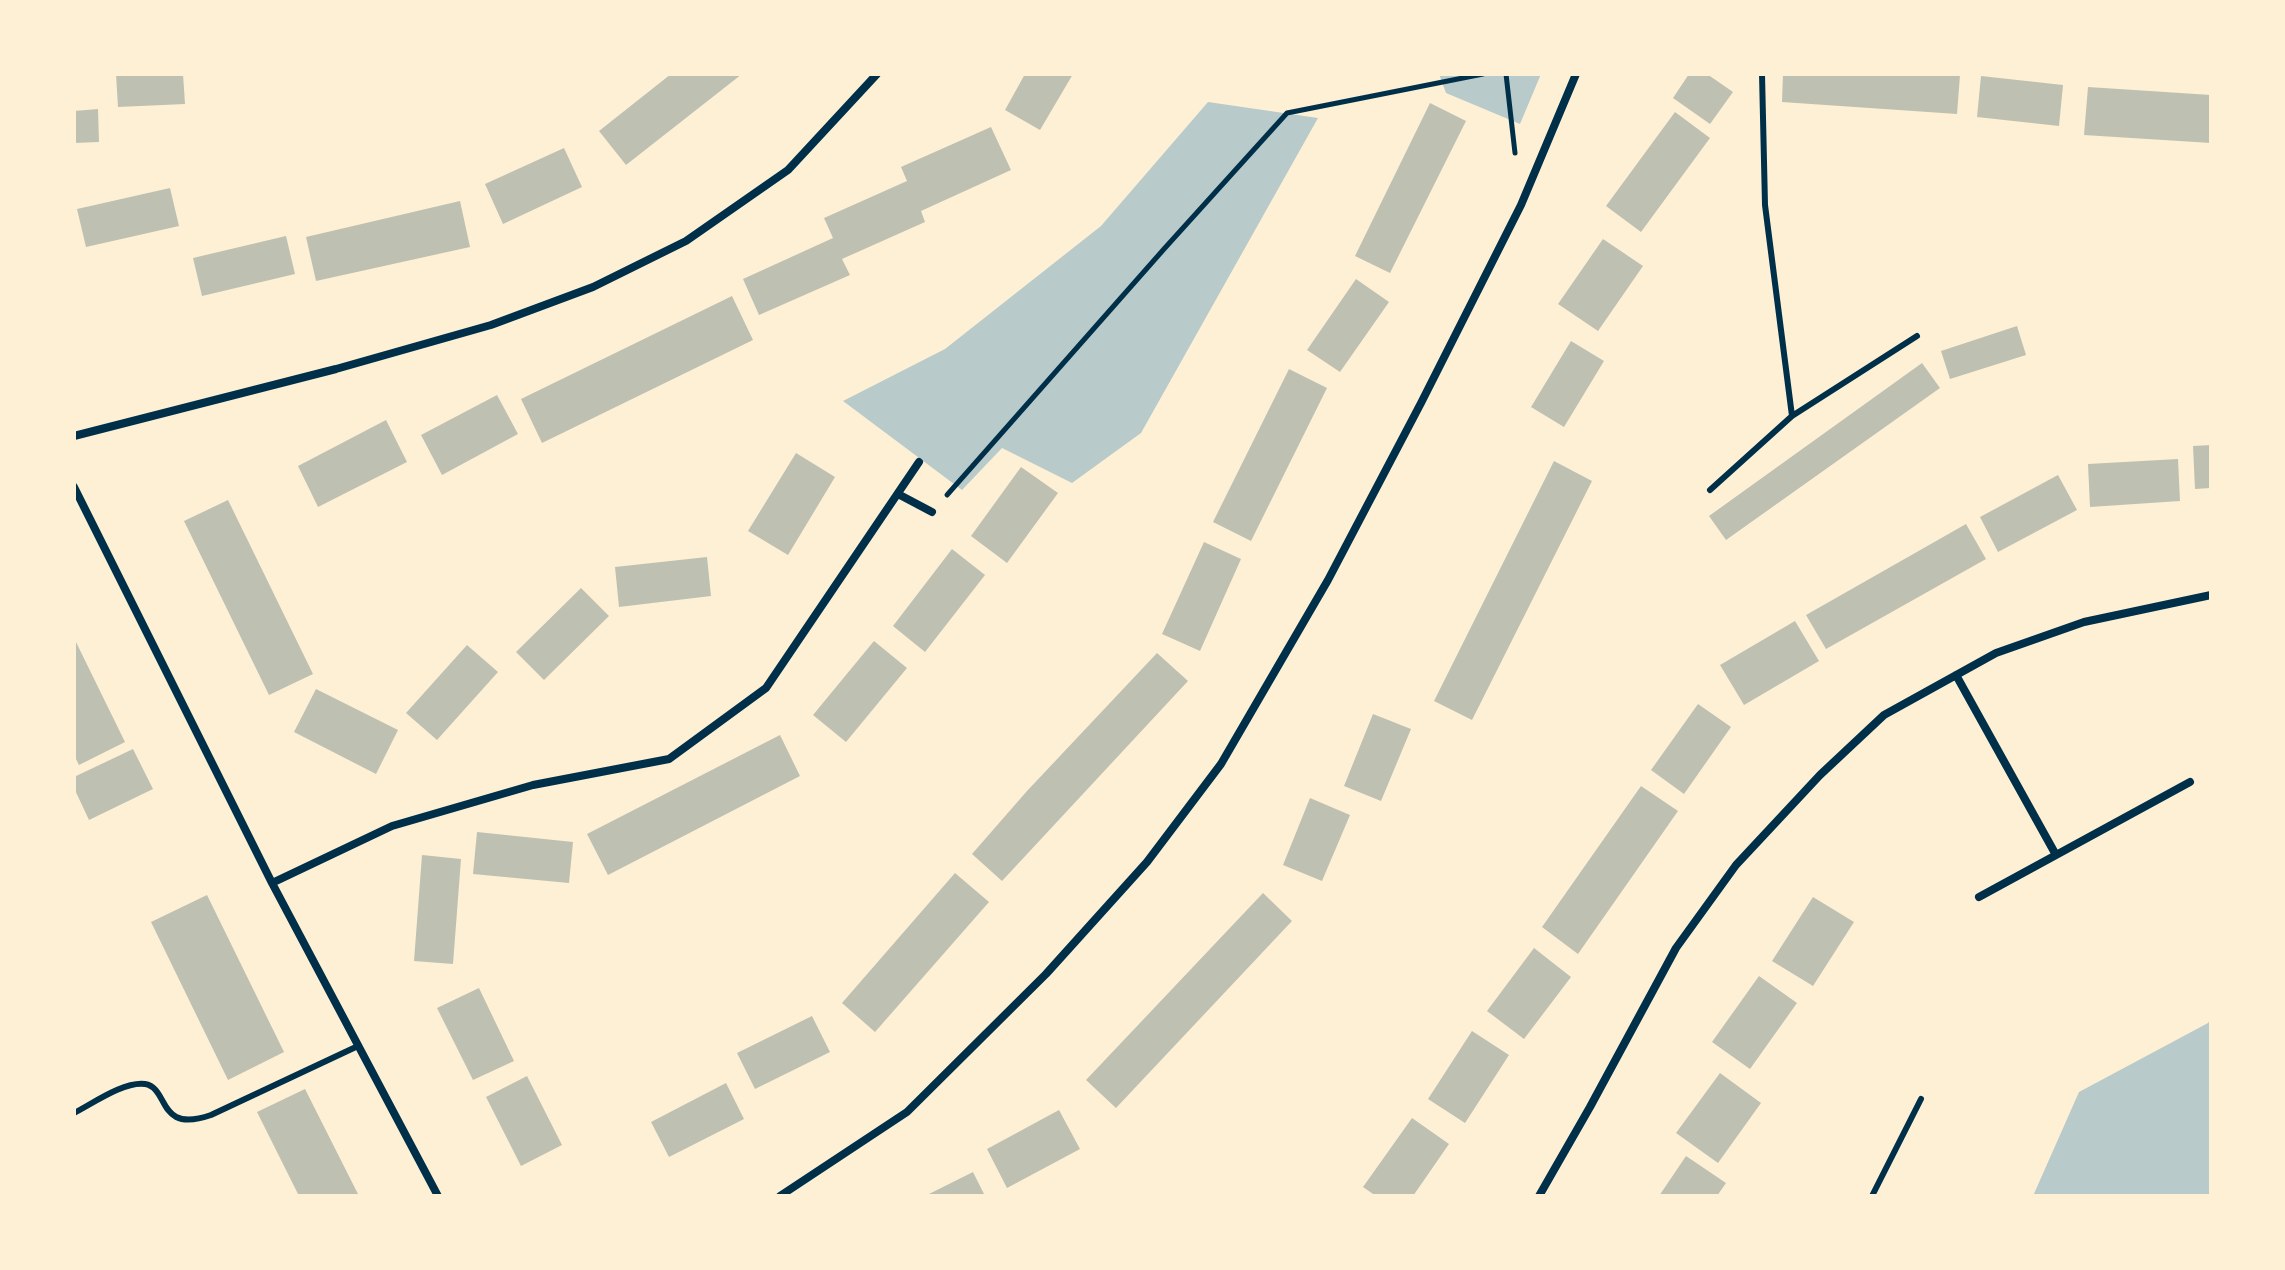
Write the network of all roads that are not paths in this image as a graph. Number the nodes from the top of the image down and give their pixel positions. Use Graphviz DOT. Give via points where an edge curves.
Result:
graph roads {
  1 [pos="877,74"];
  2 [pos="1576,74"];
  3 [pos="1762,74"];
  4 [pos="1917,336"];
  5 [pos="1792,416"];
  6 [pos="74,436"];
  7 [pos="919,462"];
  8 [pos="74,487"];
  9 [pos="1710,490"];
  10 [pos="898,494"];
  11 [pos="932,512"];
  12 [pos="2211,595"];
  13 [pos="1956,675"];
  14 [pos="2190,782"];
  15 [pos="2056,855"];
  16 [pos="272,883"];
  17 [pos="1979,897"];
  18 [pos="358,1046"];
  19 [pos="1921,1099"];
  20 [pos="74,1113"];
  21 [pos="438,1196"];
  22 [pos="780,1196"];
  23 [pos="1539,1196"];
  24 [pos="1872,1196"];
  1 -- 6 [label="street" via="788,170 686,241 593,287 491,325"];
  2 -- 22 [label="street" via="1521,205 1421,403 1328,580 1221,764 1147,862 1046,974 907,1112"];
  3 -- 5 [label="lane" via="1765,205"];
  4 -- 5 [label="lane"];
  5 -- 9 [label="lane"];
  7 -- 10 [label="street"];
  8 -- 16 [label="street"];
  10 -- 11 [label="street"];
  10 -- 16 [label="street" via="766,688 669,759 533,785 392,826"];
  12 -- 13 [label="street" via="2084,622 1996,653"];
  13 -- 15 [label="street"];
  13 -- 23 [label="street" via="1884,715 1736,865 1676,948"];
  14 -- 15 [label="street"];
  15 -- 17 [label="street"];
  16 -- 18 [label="street"];
  18 -- 20 [label="lane" via="196,1120 172,1115 144,1084 128,1085"];
  18 -- 21 [label="street"];
  19 -- 24 [label="lane"];
}
